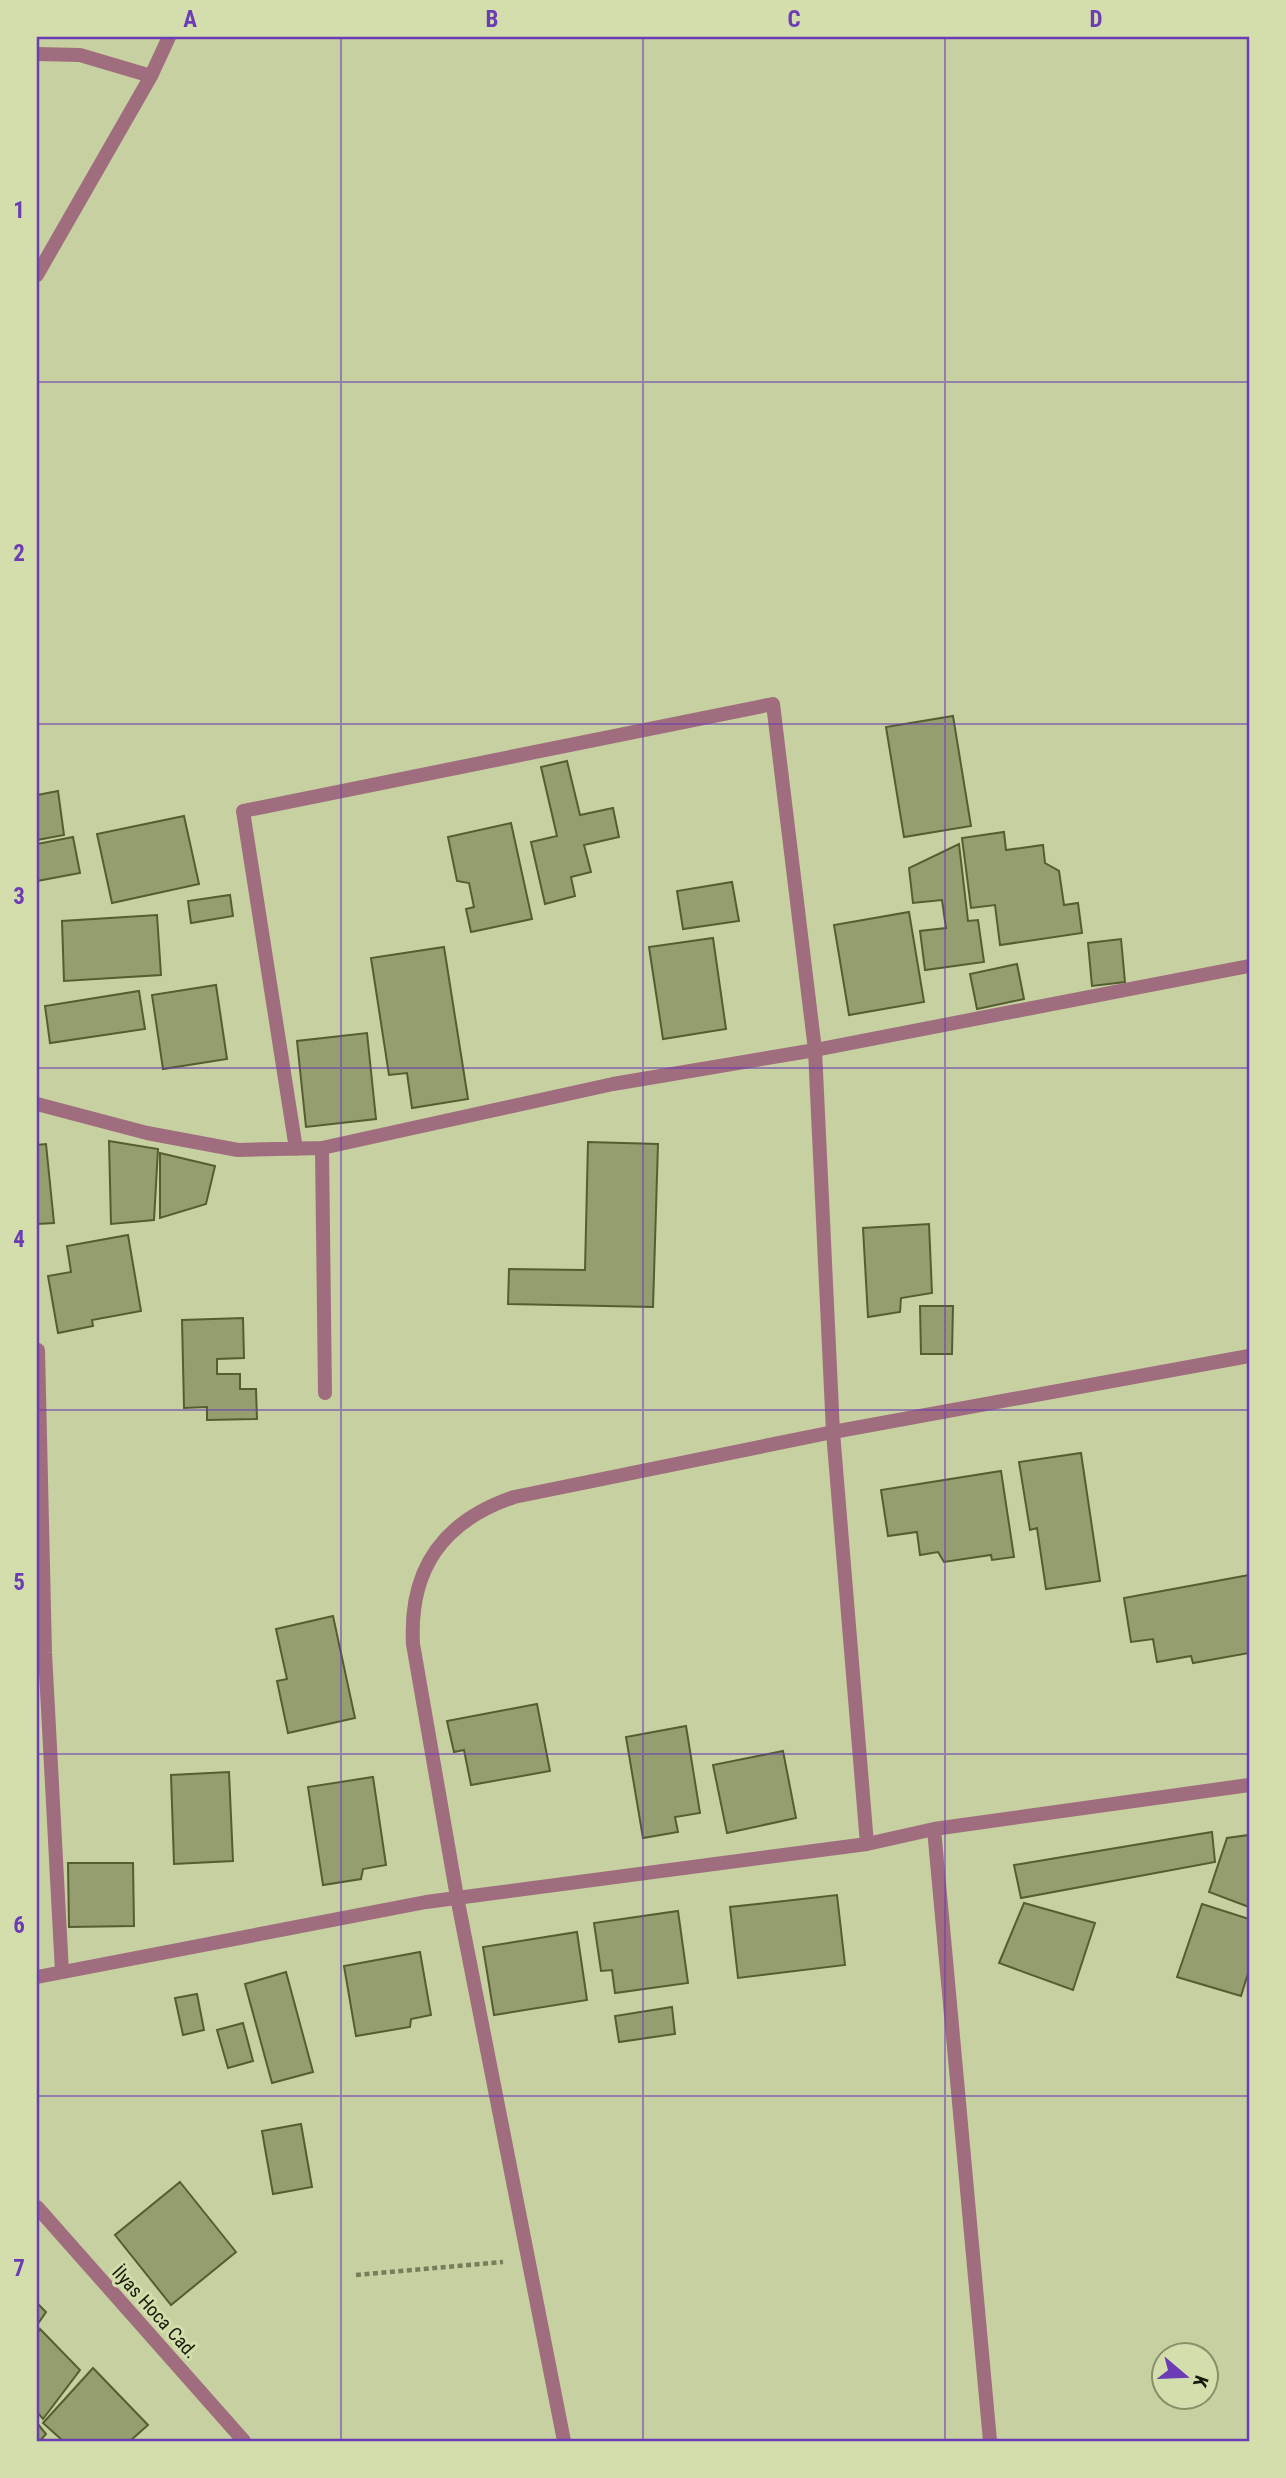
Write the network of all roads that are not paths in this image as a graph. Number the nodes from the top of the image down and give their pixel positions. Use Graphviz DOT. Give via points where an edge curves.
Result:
graph roads {
  1 [pos="169,37"];
  2 [pos="37,54"];
  3 [pos="151,76"];
  4 [pos="37,275"];
  5 [pos="1249,966"];
  6 [pos="815,1050"];
  7 [pos="37,1104"];
  8 [pos="322,1148"];
  9 [pos="296,1149"];
  10 [pos="38,1350"];
  11 [pos="1249,1356"];
  12 [pos="325,1392"];
  13 [pos="833,1432"];
  14 [pos="1249,1785"];
  15 [pos="934,1829"];
  16 [pos="867,1844"];
  17 [pos="457,1897"];
  18 [pos="62,1972"];
  19 [pos="37,1977"];
  20 [pos="37,2207"];
  21 [pos="244,2441"];
  22 [pos="564,2441"];
  23 [pos="989,2441"];
  1 -- 3 [label="street"];
  2 -- 3 [label="street" via="80,55"];
  3 -- 4 [label="street"];
  5 -- 6 [label="street"];
  6 -- 8 [label="street" via="613,1084"];
  6 -- 9 [label="street" via="773,704 243,811"];
  6 -- 13 [label="street"];
  7 -- 9 [label="street" via="147,1133 237,1150"];
  8 -- 9 [label="street"];
  8 -- 12 [label="street"];
  10 -- 18 [label="street" via="45,1653"];
  11 -- 13 [label="street"];
  13 -- 16 [label="street"];
  13 -- 17 [label="street" via="514,1497 489,1505 456,1527 431,1556 418,1584 413,1644"];
  14 -- 15 [label="street"];
  15 -- 16 [label="street"];
  15 -- 23 [label="street"];
  16 -- 17 [label="street"];
  17 -- 18 [label="street"];
  17 -- 22 [label="street"];
  18 -- 19 [label="street"];
  20 -- 21 [label="street, İlyas Hoca Cad."];
}
